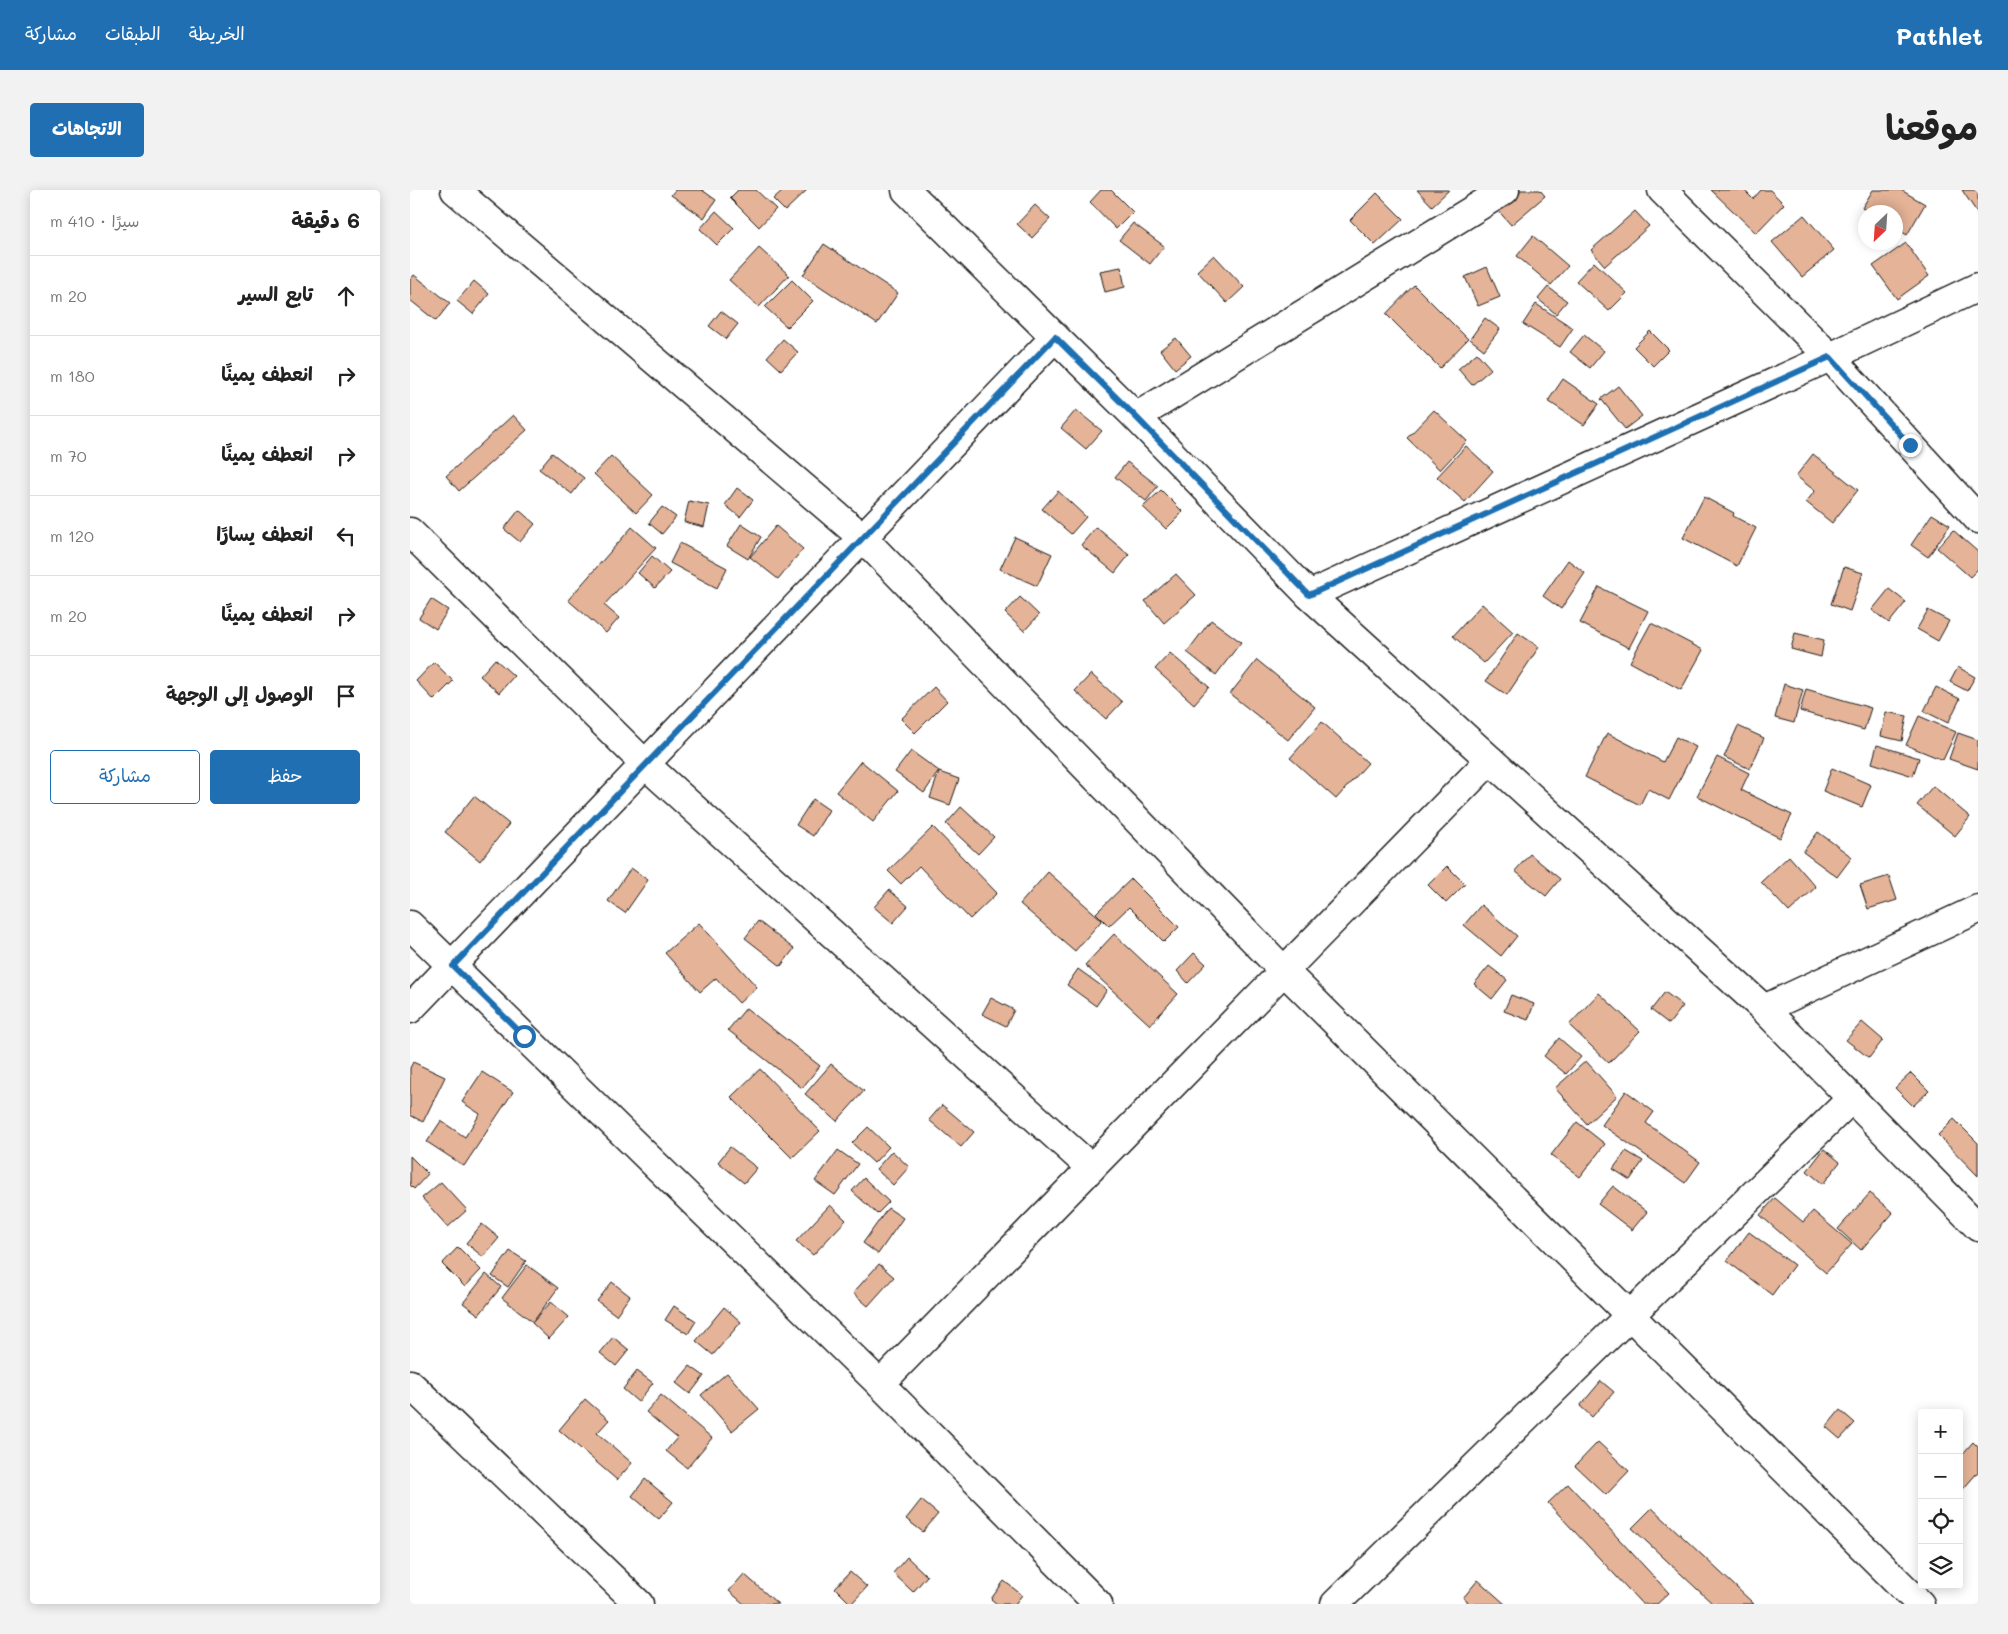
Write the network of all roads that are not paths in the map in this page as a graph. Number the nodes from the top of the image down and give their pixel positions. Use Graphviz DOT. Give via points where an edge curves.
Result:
graph roads {
  1 [pos="455,190"];
  2 [pos="906,190"];
  3 [pos="1505,190"];
  4 [pos="1662,190"];
  5 [pos="1978,287"];
  6 [pos="1055,337"];
  7 [pos="1830,357"];
  8 [pos="1136,417"];
  9 [pos="1978,519"];
  10 [pos="410,532"];
  11 [pos="863,538"];
  12 [pos="1309,595"];
  13 [pos="1490,760"];
  14 [pos="646,765"];
  15 [pos="1978,908"];
  16 [pos="410,925"];
  17 [pos="453,966"];
  18 [pos="1284,971"];
  19 [pos="410,1009"];
  20 [pos="1764,1009"];
  21 [pos="1852,1098"];
  22 [pos="1091,1168"];
  23 [pos="1978,1226"];
  24 [pos="1630,1315"];
  25 [pos="410,1384"];
  26 [pos="880,1384"];
  27 [pos="639,1604"];
  28 [pos="1098,1604"];
  29 [pos="1335,1604"];
  30 [pos="1920,1604"];
  1 -- 11 [label="street"];
  2 -- 6 [label="street"];
  3 -- 8 [label="street"];
  4 -- 7 [label="street"];
  5 -- 7 [label="street"];
  6 -- 8 [label="street"];
  6 -- 11 [label="street"];
  7 -- 9 [label="street"];
  7 -- 12 [label="street"];
  8 -- 12 [label="street"];
  10 -- 14 [label="street"];
  11 -- 14 [label="street"];
  11 -- 18 [label="street"];
  12 -- 13 [label="street"];
  13 -- 18 [label="street"];
  13 -- 20 [label="street"];
  14 -- 17 [label="street"];
  14 -- 22 [label="street"];
  15 -- 20 [label="street"];
  16 -- 17 [label="street"];
  17 -- 19 [label="street"];
  17 -- 26 [label="street"];
  18 -- 22 [label="street"];
  18 -- 24 [label="street"];
  20 -- 21 [label="street"];
  21 -- 23 [label="street"];
  21 -- 24 [label="street"];
  22 -- 26 [label="street"];
  24 -- 29 [label="street"];
  24 -- 30 [label="street"];
  25 -- 27 [label="street"];
  26 -- 28 [label="street"];
}
